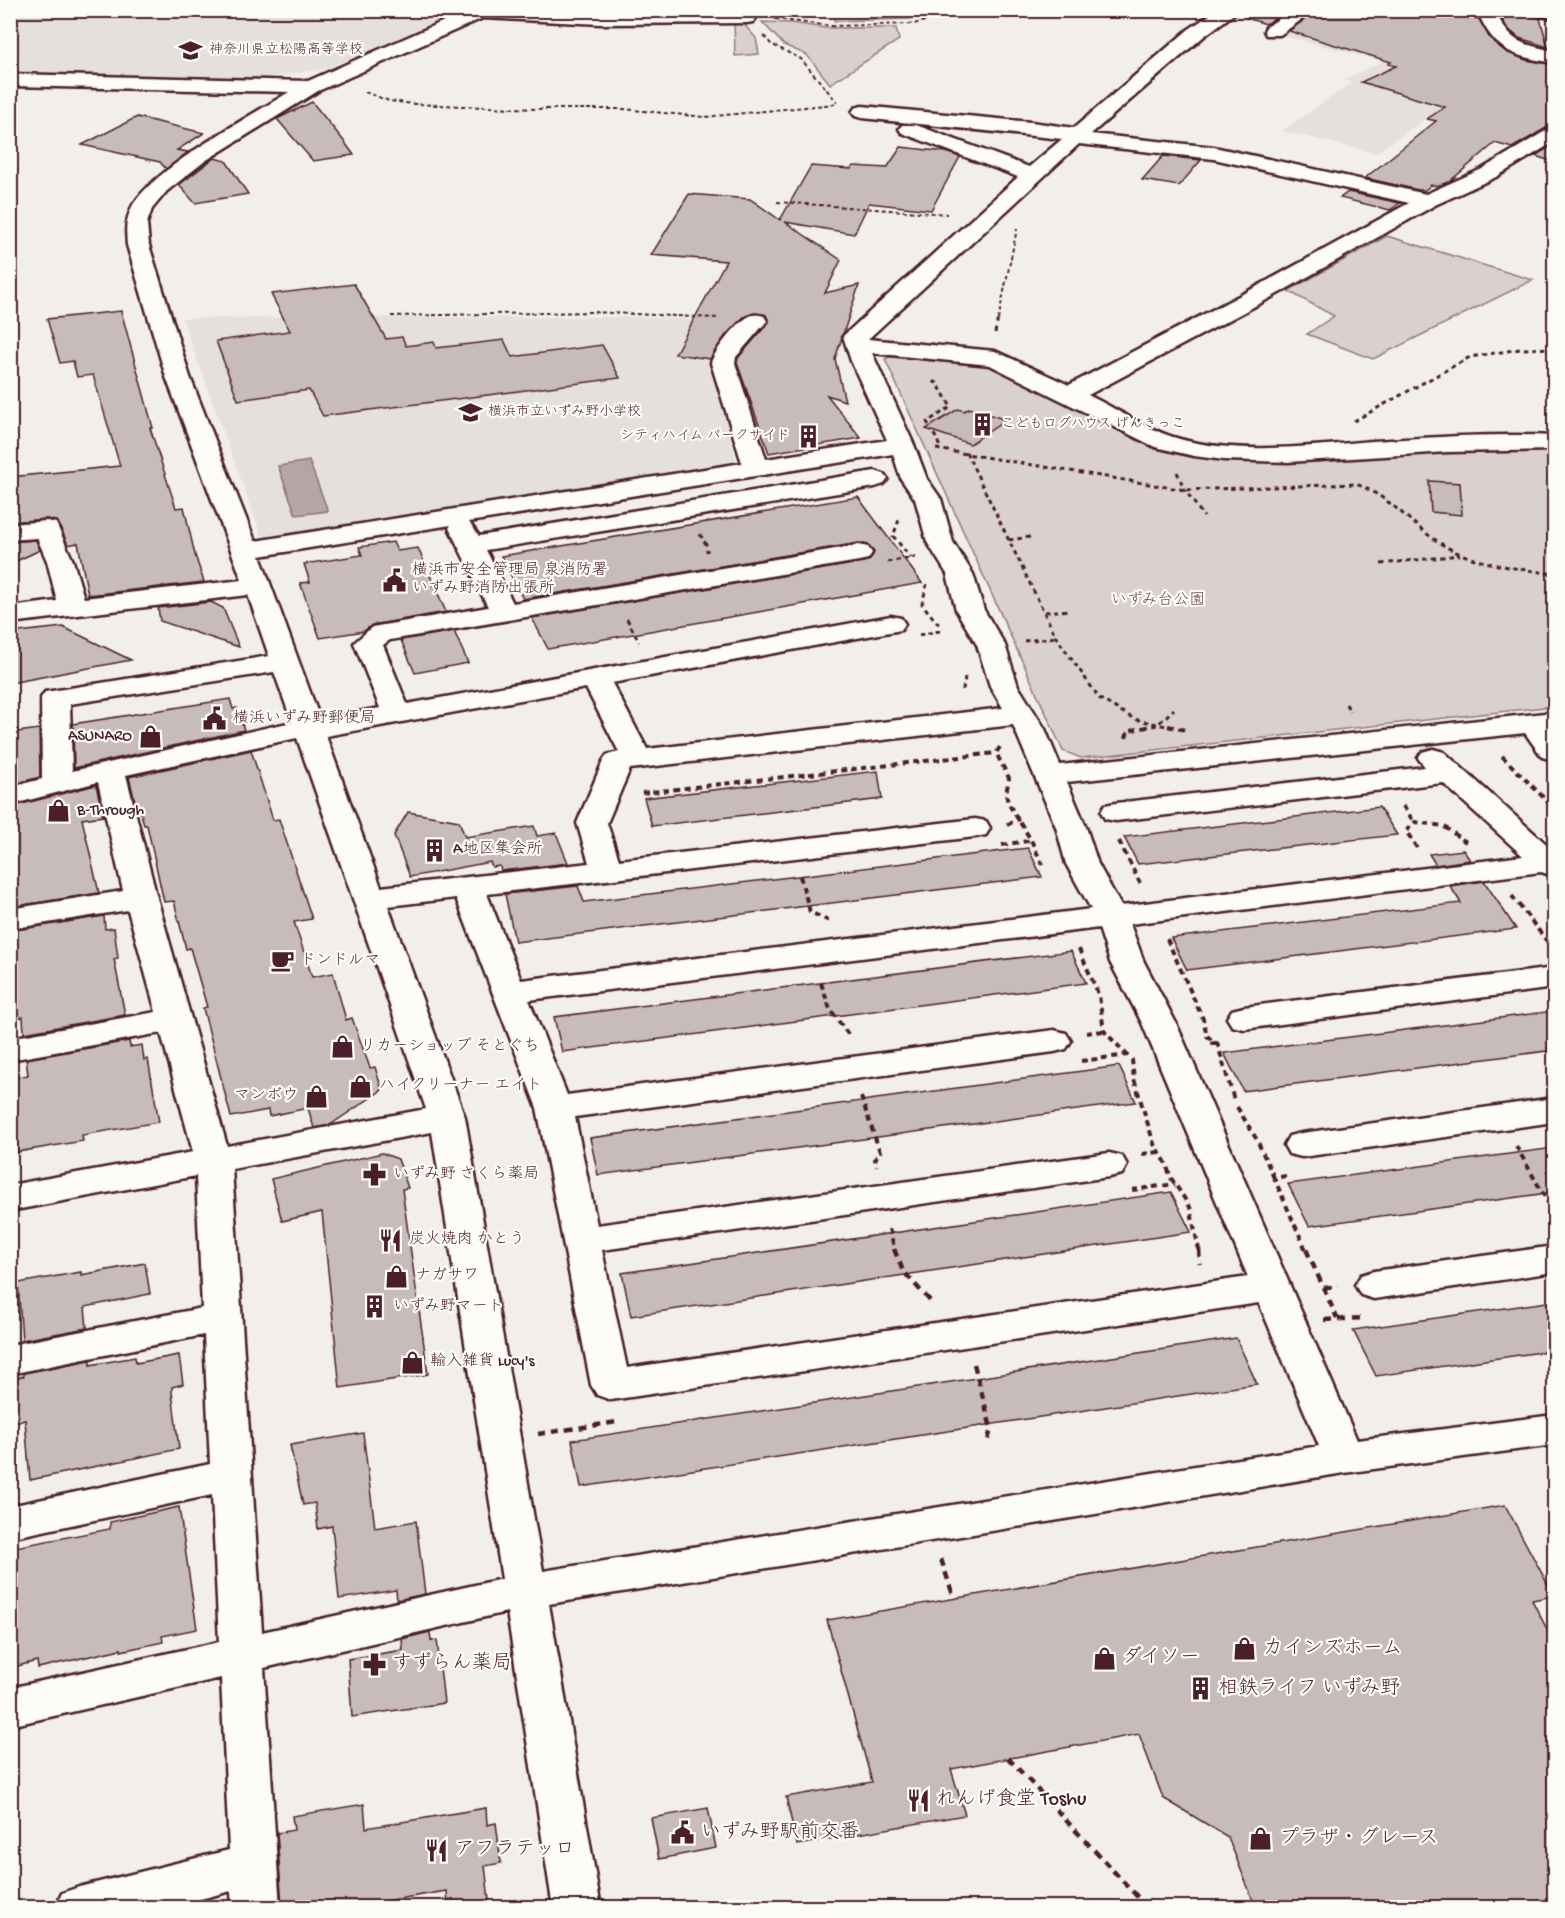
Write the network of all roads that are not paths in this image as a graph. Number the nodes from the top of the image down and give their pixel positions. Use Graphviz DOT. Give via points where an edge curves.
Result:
graph roads {
  1 [pos="1230,10"];
  2 [pos="1306,10"];
  3 [pos="1486,10"];
  4 [pos="1533,10"];
  5 [pos="483,11"];
  6 [pos="1554,13"];
  7 [pos="745,14"];
  8 [pos="1273,31"];
  9 [pos="1554,57"];
  10 [pos="10,80"];
  11 [pos="311,87"];
  12 [pos="1554,134"];
  13 [pos="1076,136"];
  14 [pos="1030,177"];
  15 [pos="1428,201"];
  16 [pos="756,321"];
  17 [pos="857,345"];
  18 [pos="1069,395"];
  19 [pos="1554,443"];
  20 [pos="902,446"];
  21 [pos="758,468"];
  22 [pos="875,479"];
  23 [pos="776,495"];
  24 [pos="456,516"];
  25 [pos="10,532"];
  26 [pos="471,545"];
  27 [pos="245,550"];
  28 [pos="859,552"];
  29 [pos="258,586"];
  30 [pos="72,608"];
  31 [pos="504,612"];
  32 [pos="10,615"];
  33 [pos="891,624"];
  34 [pos="286,663"];
  35 [pos="595,678"];
  36 [pos="398,714"];
  37 [pos="1021,715"];
  38 [pos="1544,722"];
  39 [pos="309,729"];
  40 [pos="1409,736"];
  41 [pos="1553,751"];
  42 [pos="638,759"];
  43 [pos="1167,763"];
  44 [pos="110,770"];
  45 [pos="1450,773"];
  46 [pos="1049,775"];
  47 [pos="57,783"];
  48 [pos="10,796"];
  49 [pos="1188,803"];
  50 [pos="1115,822"];
  51 [pos="975,828"];
  52 [pos="1552,864"];
  53 [pos="607,870"];
  54 [pos="468,887"];
  55 [pos="141,898"];
  56 [pos="370,898"];
  57 [pos="1111,916"];
  58 [pos="10,919"];
  59 [pos="1554,978"];
  60 [pos="509,992"];
  61 [pos="174,1020"];
  62 [pos="1236,1030"];
  63 [pos="1054,1041"];
  64 [pos="10,1049"];
  65 [pos="555,1108"];
  66 [pos="1554,1110"];
  67 [pos="447,1117"];
  68 [pos="213,1160"];
  69 [pos="1299,1160"];
  70 [pos="1109,1165"];
  71 [pos="10,1198"];
  72 [pos="581,1240"];
  73 [pos="1554,1259"];
  74 [pos="1374,1285"];
  75 [pos="1272,1287"];
  76 [pos="221,1317"];
  77 [pos="10,1360"];
  78 [pos="1554,1430"];
  79 [pos="1344,1457"];
  80 [pos="231,1475"];
  81 [pos="10,1522"];
  82 [pos="524,1591"];
  83 [pos="241,1655"];
  84 [pos="10,1707"];
  85 [pos="254,1886"];
  86 [pos="79,1908"];
  87 [pos="577,1908"];
  1 -- 13 [label="street" via="1196,33"];
  2 -- 8 [label="street"];
  3 -- 9 [label="street" via="1495,31 1517,49"];
  4 -- 6 [label="street"];
  5 -- 7 [label="street" via="601,19"];
  5 -- 11 [label="street"];
  10 -- 11 [label="street"];
  11 -- 27 [label="street" via="191,162 160,187 142,207 136,223 138,245 178,377"];
  12 -- 15 [label="street" via="1489,173"];
  13 -- 14 [label="street"];
  13 -- 14 [label="street" via="862,112 972,151"];
  13 -- 15 [label="street" via="1214,153"];
  14 -- 17 [label="street" via="855,336"];
  15 -- 18 [label="street"];
  16 -- 21 [label="street" via="724,355 723,363"];
  17 -- 18 [label="street" via="990,358"];
  17 -- 20 [label="street"];
  18 -- 19 [label="street" via="1164,442 1190,450 1293,454"];
  20 -- 21 [label="street"];
  20 -- 37 [label="street" via="914,479 928,499 939,542 960,574 970,610 991,645 1004,686"];
  21 -- 23 [label="street"];
  21 -- 24 [label="street"];
  22 -- 23 [label="street"];
  23 -- 26 [label="street"];
  24 -- 26 [label="street"];
  24 -- 27 [label="street"];
  25 -- 30 [label="street" via="47,529"];
  26 -- 31 [label="street"];
  27 -- 29 [label="street"];
  28 -- 31 [label="street"];
  29 -- 30 [label="street"];
  29 -- 34 [label="street"];
  30 -- 32 [label="street"];
  31 -- 36 [label="street" via="382,633 368,643"];
  33 -- 35 [label="street"];
  34 -- 39 [label="street"];
  34 -- 47 [label="street" via="55,698"];
  35 -- 36 [label="street"];
  35 -- 42 [label="street"];
  36 -- 39 [label="street"];
  37 -- 42 [label="street"];
  37 -- 46 [label="street"];
  38 -- 40 [label="street"];
  38 -- 41 [label="street"];
  39 -- 44 [label="street"];
  39 -- 56 [label="street"];
  40 -- 43 [label="street"];
  40 -- 45 [label="street"];
  42 -- 53 [label="street" via="618,761 592,823"];
  43 -- 46 [label="street"];
  43 -- 49 [label="street"];
  44 -- 47 [label="street"];
  44 -- 55 [label="street"];
  45 -- 49 [label="street"];
  45 -- 52 [label="street"];
  46 -- 57 [label="street" via="1082,864"];
  47 -- 48 [label="street"];
  49 -- 50 [label="street"];
  51 -- 53 [label="street"];
  52 -- 57 [label="street" via="1166,922"];
  53 -- 54 [label="street"];
  54 -- 56 [label="street"];
  54 -- 60 [label="street"];
  55 -- 58 [label="street"];
  55 -- 61 [label="street"];
  56 -- 67 [label="street"];
  57 -- 60 [label="street"];
  57 -- 75 [label="street" via="1127,962 1170,1049"];
  59 -- 62 [label="street"];
  60 -- 65 [label="street"];
  61 -- 64 [label="street"];
  61 -- 68 [label="street"];
  63 -- 65 [label="street"];
  65 -- 72 [label="street"];
  66 -- 69 [label="street"];
  67 -- 68 [label="street"];
  67 -- 82 [label="street"];
  68 -- 71 [label="street"];
  68 -- 76 [label="street"];
  70 -- 72 [label="street"];
  72 -- 75 [label="street" via="610,1385"];
  73 -- 74 [label="street"];
  75 -- 79 [label="street"];
  76 -- 77 [label="street"];
  76 -- 80 [label="street"];
  78 -- 79 [label="street"];
  79 -- 82 [label="street"];
  80 -- 81 [label="street"];
  80 -- 83 [label="street"];
  82 -- 83 [label="street"];
  82 -- 87 [label="street"];
  83 -- 84 [label="street"];
  83 -- 85 [label="street"];
  85 -- 86 [label="street"];
}
